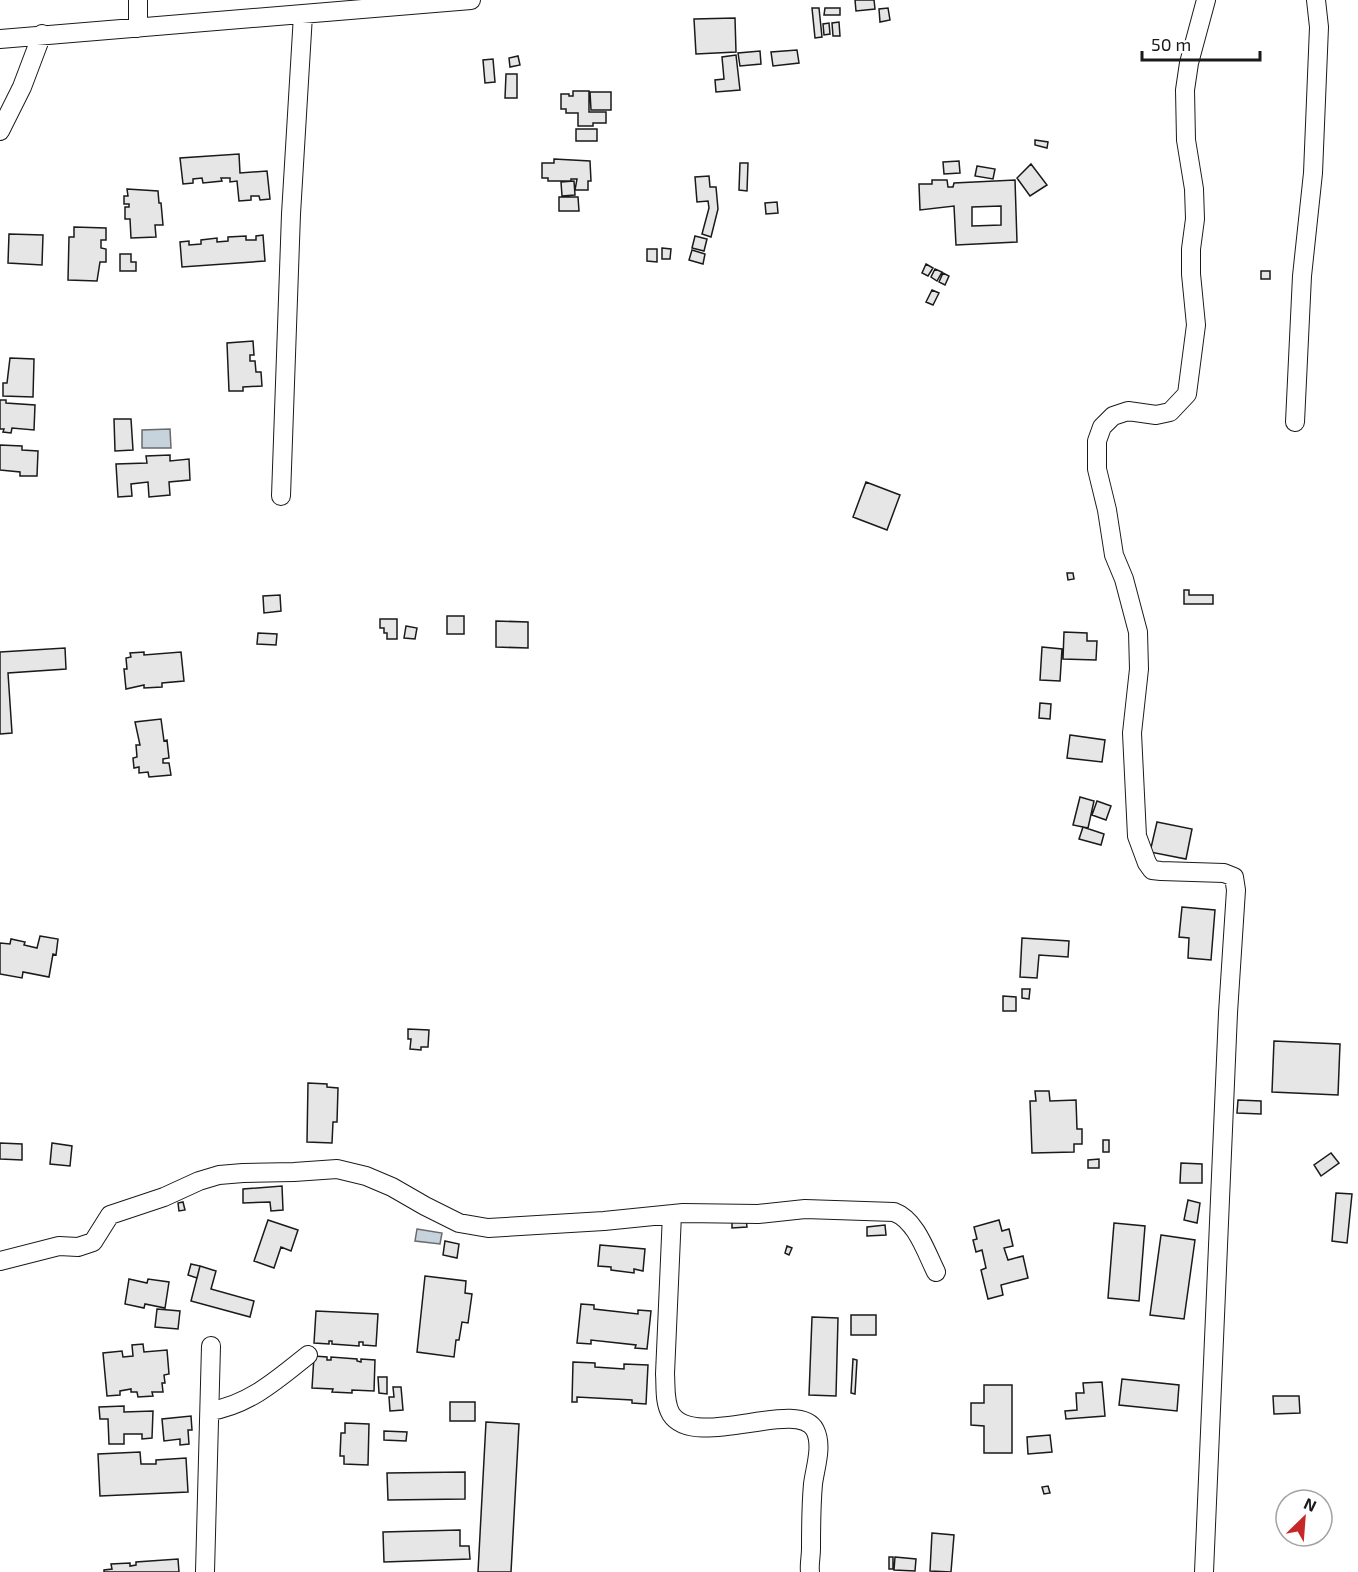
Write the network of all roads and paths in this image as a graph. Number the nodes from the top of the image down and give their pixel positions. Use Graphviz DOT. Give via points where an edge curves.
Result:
graph roads {
  1 [pos="138,0"];
  2 [pos="471,0"];
  3 [pos="1206,0"];
  4 [pos="1316,0"];
  5 [pos="408,3"];
  6 [pos="303,15"];
  7 [pos="138,28"];
  8 [pos="42,34"];
  9 [pos="0,39"];
  10 [pos="0,131"];
  11 [pos="1295,422"];
  12 [pos="281,496"];
  13 [pos="672,1214"];
  14 [pos="0,1261"];
  15 [pos="936,1272"];
  16 [pos="211,1346"];
  17 [pos="308,1355"];
  18 [pos="210,1411"];
  19 [pos="205,1572"];
  20 [pos="810,1572"];
  21 [pos="1204,1572"];
  1 -- 7 [label="street"];
  2 -- 5 [label="street"];
  3 -- 21 [label="street" via="1185,90 1186,140 1194,189 1191,274 1196,325 1187,394 1170,412 1156,415 1128,411 1113,416 1102,427 1097,441 1097,469 1114,555 1138,632 1139,669 1132,733 1137,836 1152,870 1224,873 1234,877 1236,890"];
  4 -- 11 [label="street" via="1319,27 1313,173 1302,276"];
  5 -- 6 [label="street"];
  6 -- 7 [label="street"];
  6 -- 12 [label="street"];
  7 -- 8 [label="street"];
  8 -- 9 [label="street"];
  8 -- 10 [label="street"];
  13 -- 14 [label="street" via="488,1228 459,1222 392,1186 337,1169 243,1173 199,1181 110,1215 93,1242"];
  13 -- 15 [label="street" via="758,1214 804,1209 894,1212 903,1215 912,1226"];
  13 -- 20 [label="street" via="665,1374 669,1410 677,1421 694,1426 791,1418 813,1427 818,1439"];
  16 -- 18 [label="street"];
  17 -- 18 [label="street" via="254,1396"];
  18 -- 19 [label="street"];
}
